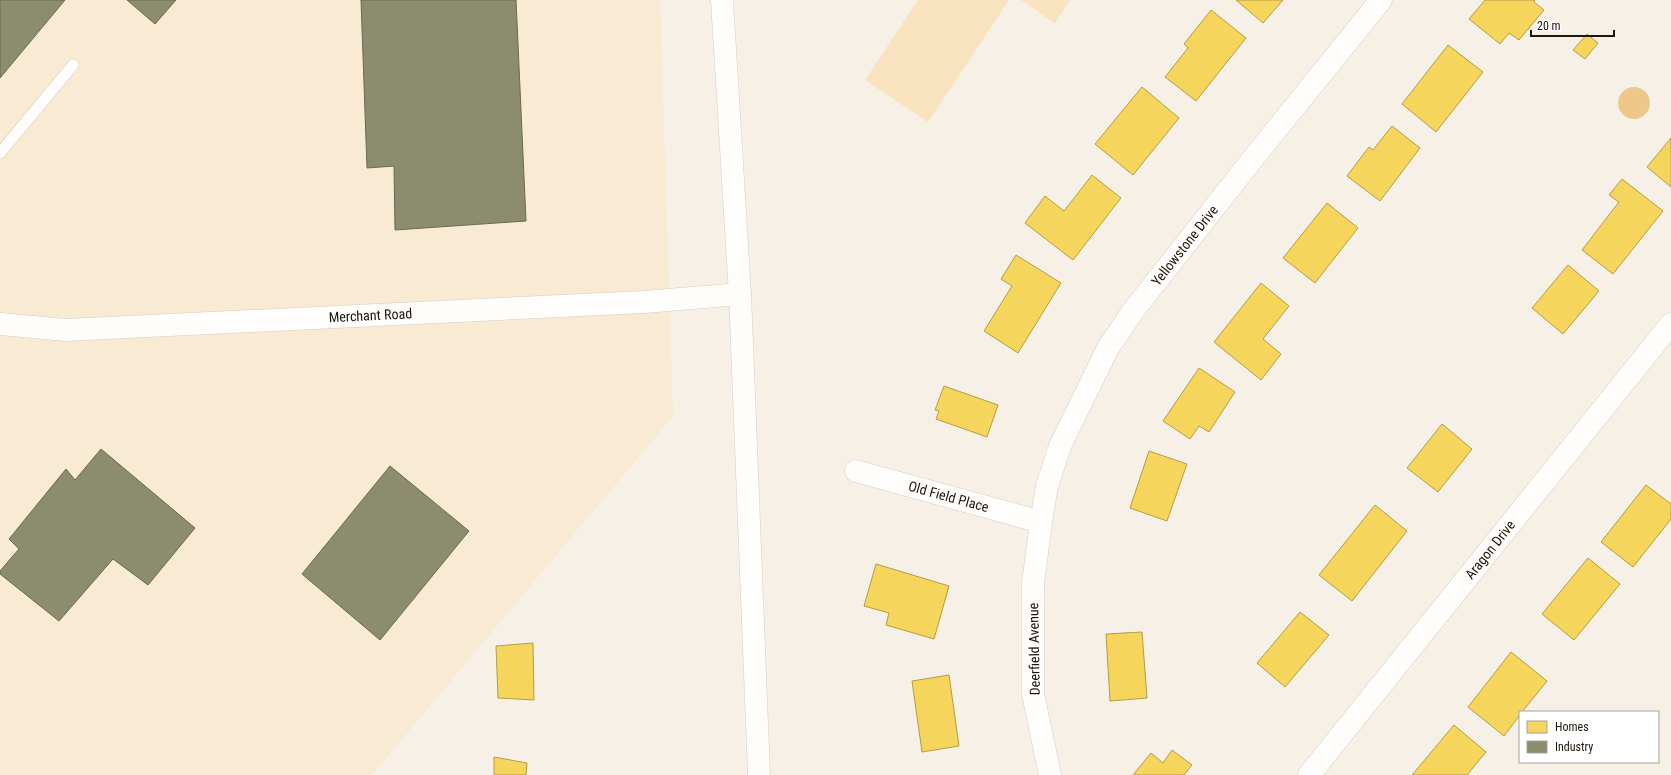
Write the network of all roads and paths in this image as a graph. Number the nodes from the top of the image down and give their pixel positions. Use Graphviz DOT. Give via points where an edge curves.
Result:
graph roads {
  1 [pos="722,0"];
  2 [pos="1381,0"];
  3 [pos="73,65"];
  4 [pos="0,153"];
  5 [pos="740,294"];
  6 [pos="1671,324"];
  7 [pos="1,325"];
  8 [pos="856,471"];
  9 [pos="1041,522"];
  10 [pos="759,775"];
  11 [pos="1050,775"];
  12 [pos="1309,775"];
  1 -- 5 [label="main road"];
  2 -- 9 [label="main road, Yellowstone Drive" via="1164,271 1108,348 1060,446 1047,486"];
  3 -- 4 [label="lane"];
  5 -- 7 [label="main road, Merchant Road" via="644,302 66,330"];
  5 -- 10 [label="main road"];
  6 -- 12 [label="main road, Aragon Drive"];
  8 -- 9 [label="main road, Old Field Place"];
  9 -- 11 [label="main road, Deerfield Avenue" via="1033,584 1033,694"];
}
